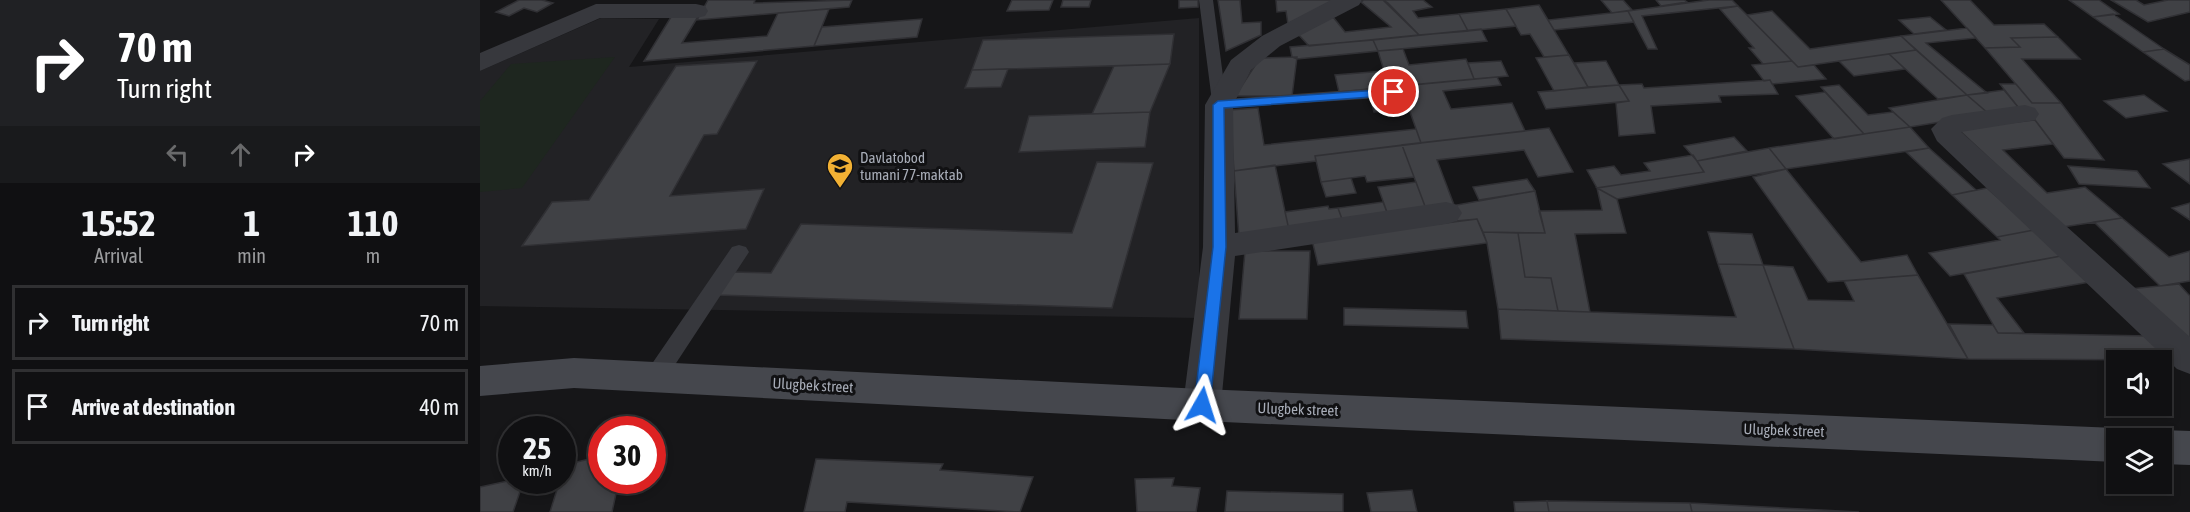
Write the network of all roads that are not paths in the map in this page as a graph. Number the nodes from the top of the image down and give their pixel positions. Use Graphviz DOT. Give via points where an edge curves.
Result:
graph roads {
  1 [pos="1206,0"];
  2 [pos="1350,0"];
  3 [pos="696,11"];
  4 [pos="480,63"];
  5 [pos="1394,92"];
  6 [pos="1218,105"];
  7 [pos="2025,114"];
  8 [pos="1446,213"];
  9 [pos="1219,247"];
  10 [pos="739,252"];
  11 [pos="2190,359"];
  12 [pos="655,376"];
  13 [pos="480,381"];
  14 [pos="1202,405"];
  15 [pos="2106,445"];
  16 [pos="2172,447"];
  17 [pos="2190,448"];
  1 -- 6 [label="lane"];
  2 -- 6 [label="street" via="1271,41 1240,66"];
  3 -- 4 [label="street" via="596,11"];
  5 -- 6 [label="lane"];
  6 -- 9 [label="street"];
  7 -- 11 [label="street" via="1952,124 1945,129 1947,135"];
  8 -- 9 [label="street"];
  9 -- 14 [label="street"];
  10 -- 12 [label="lane"];
  12 -- 13 [label="street, Ulugbek street" via="574,373"];
  12 -- 14 [label="street, Ulugbek street"];
  14 -- 15 [label="street, Ulugbek street"];
  16 -- 17 [label="street"];
}
